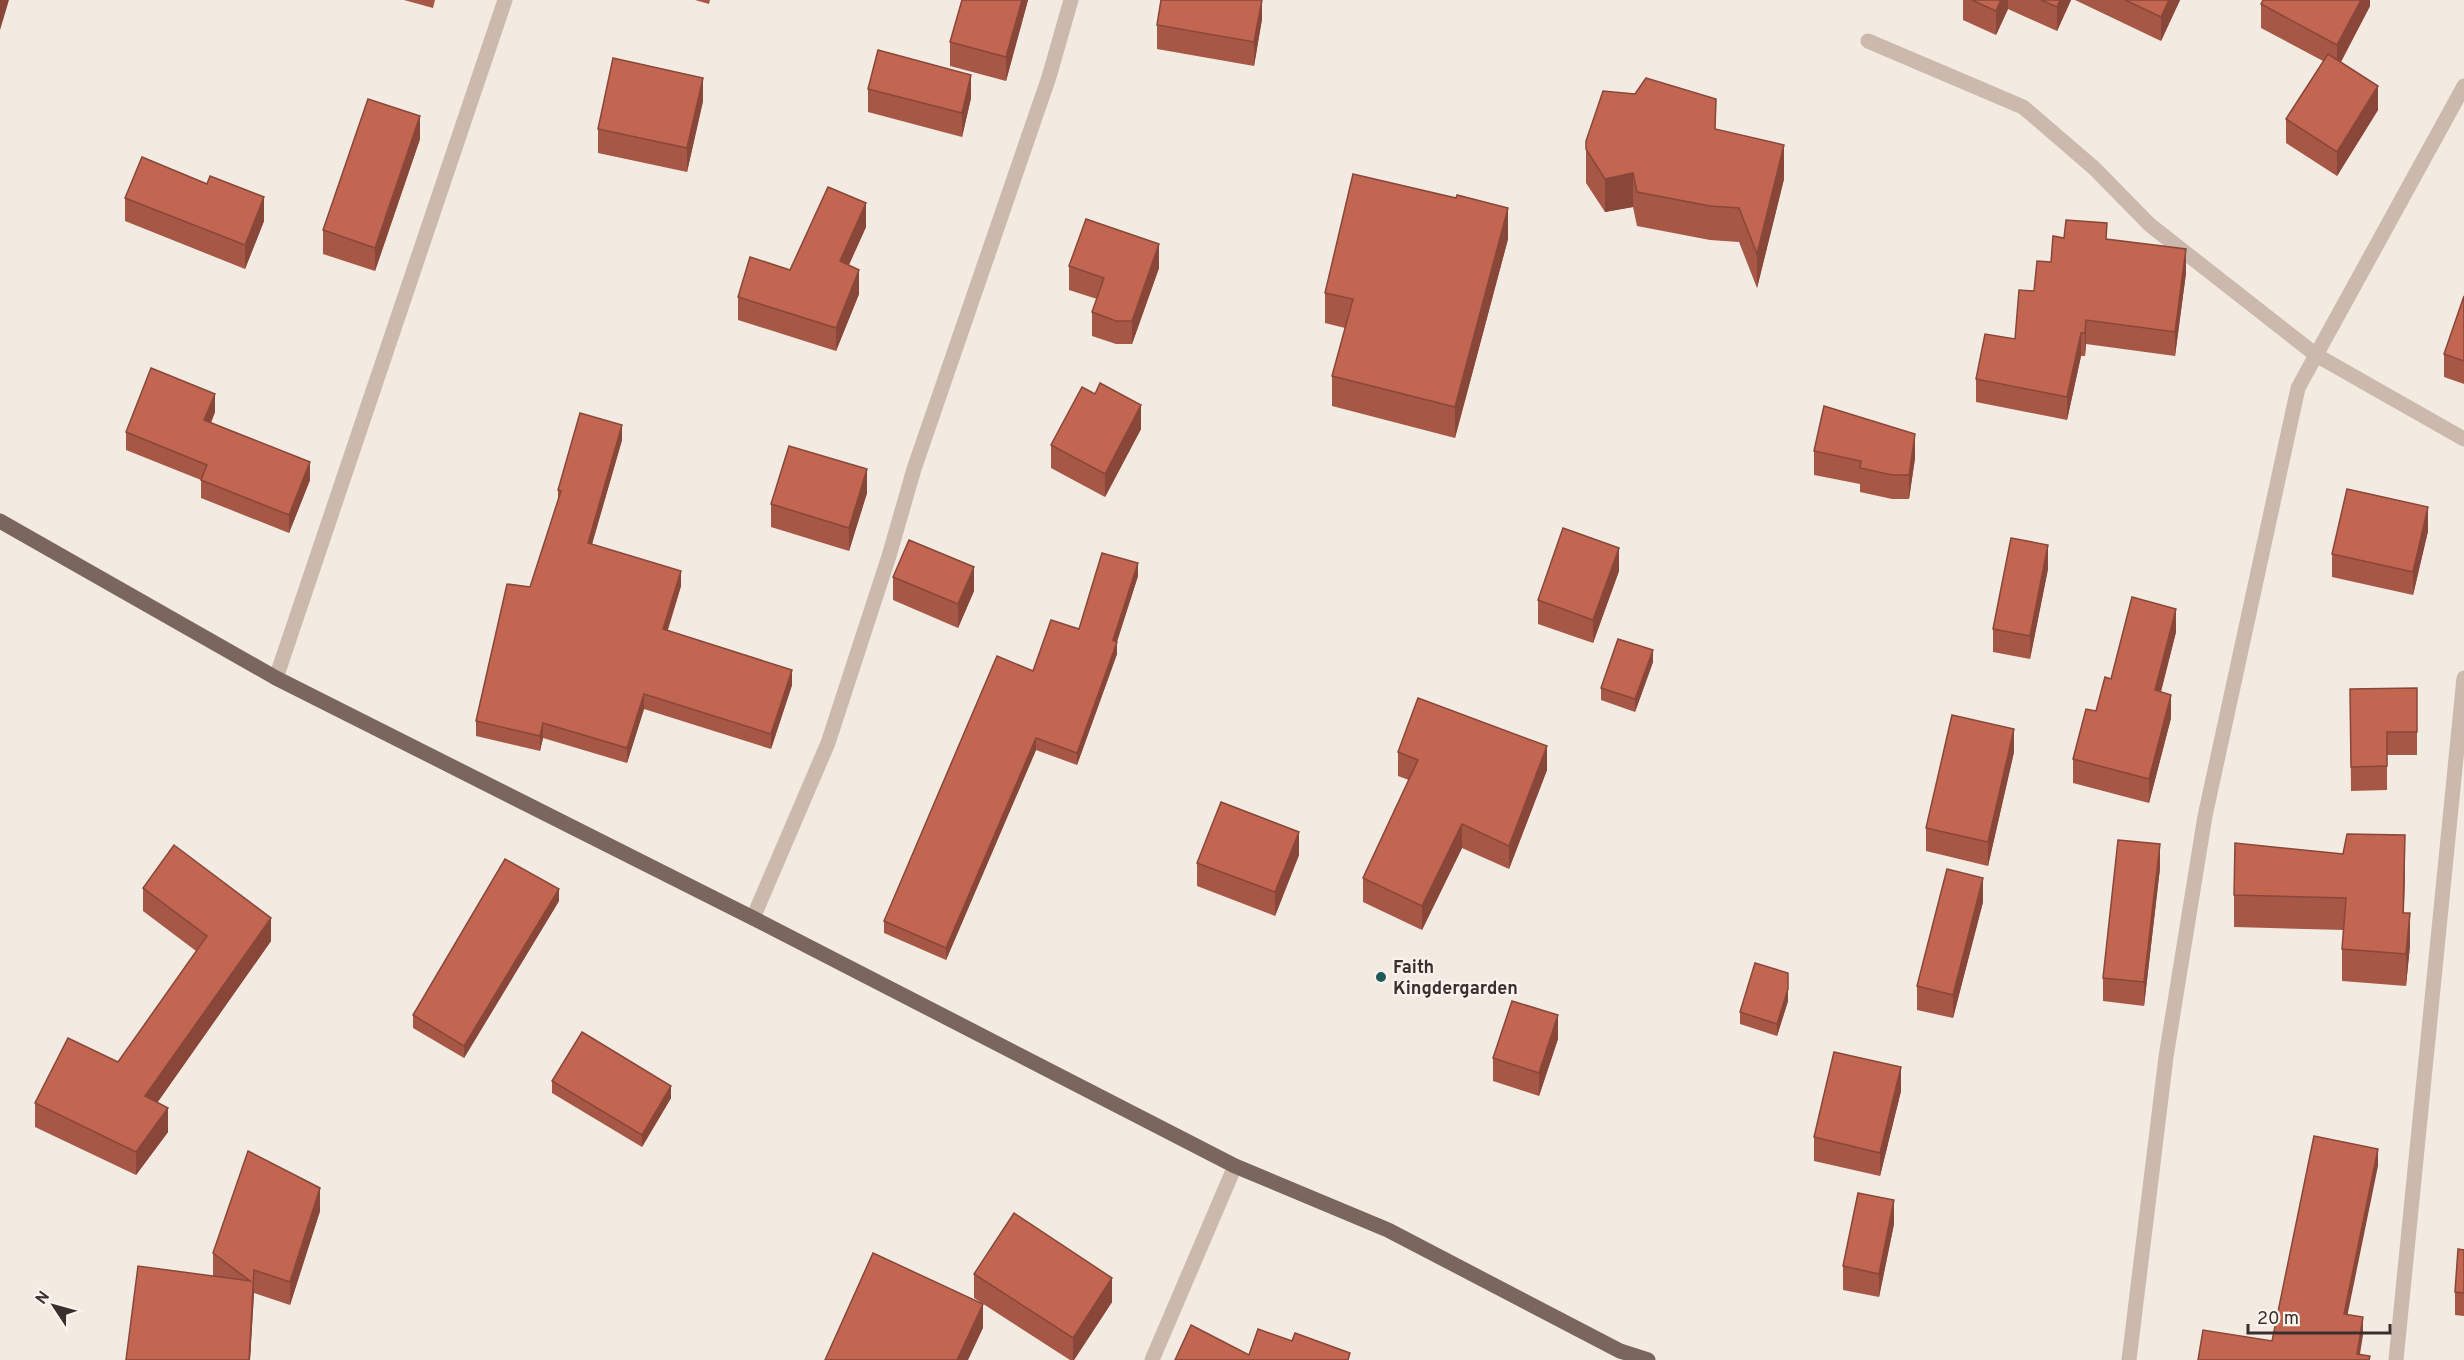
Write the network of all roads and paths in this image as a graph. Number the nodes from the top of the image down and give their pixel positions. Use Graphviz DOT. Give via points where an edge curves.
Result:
graph roads {
  1 [pos="505,0"];
  2 [pos="1071,0"];
  3 [pos="1868,41"];
  4 [pos="2464,87"];
  5 [pos="2316,354"];
  6 [pos="2464,439"];
  7 [pos="0,521"];
  8 [pos="276,678"];
  9 [pos="2464,678"];
  10 [pos="753,918"];
  11 [pos="1235,1166"];
  12 [pos="1619,1355"];
  13 [pos="1152,1360"];
  14 [pos="1648,1360"];
  15 [pos="2129,1360"];
  16 [pos="2396,1360"];
  1 -- 8 [label="street"];
  2 -- 10 [label="street" via="1049,77 914,469 828,743"];
  3 -- 5 [label="street" via="2023,107 2094,168 2150,225"];
  4 -- 5 [label="street"];
  5 -- 6 [label="street"];
  5 -- 15 [label="street" via="2298,388 2205,816 2166,1057"];
  7 -- 8 [label="main road"];
  8 -- 10 [label="main road"];
  9 -- 16 [label="street"];
  10 -- 11 [label="main road"];
  11 -- 12 [label="main road" via="1388,1230"];
  11 -- 13 [label="street"];
  12 -- 14 [label="main road"];
}
